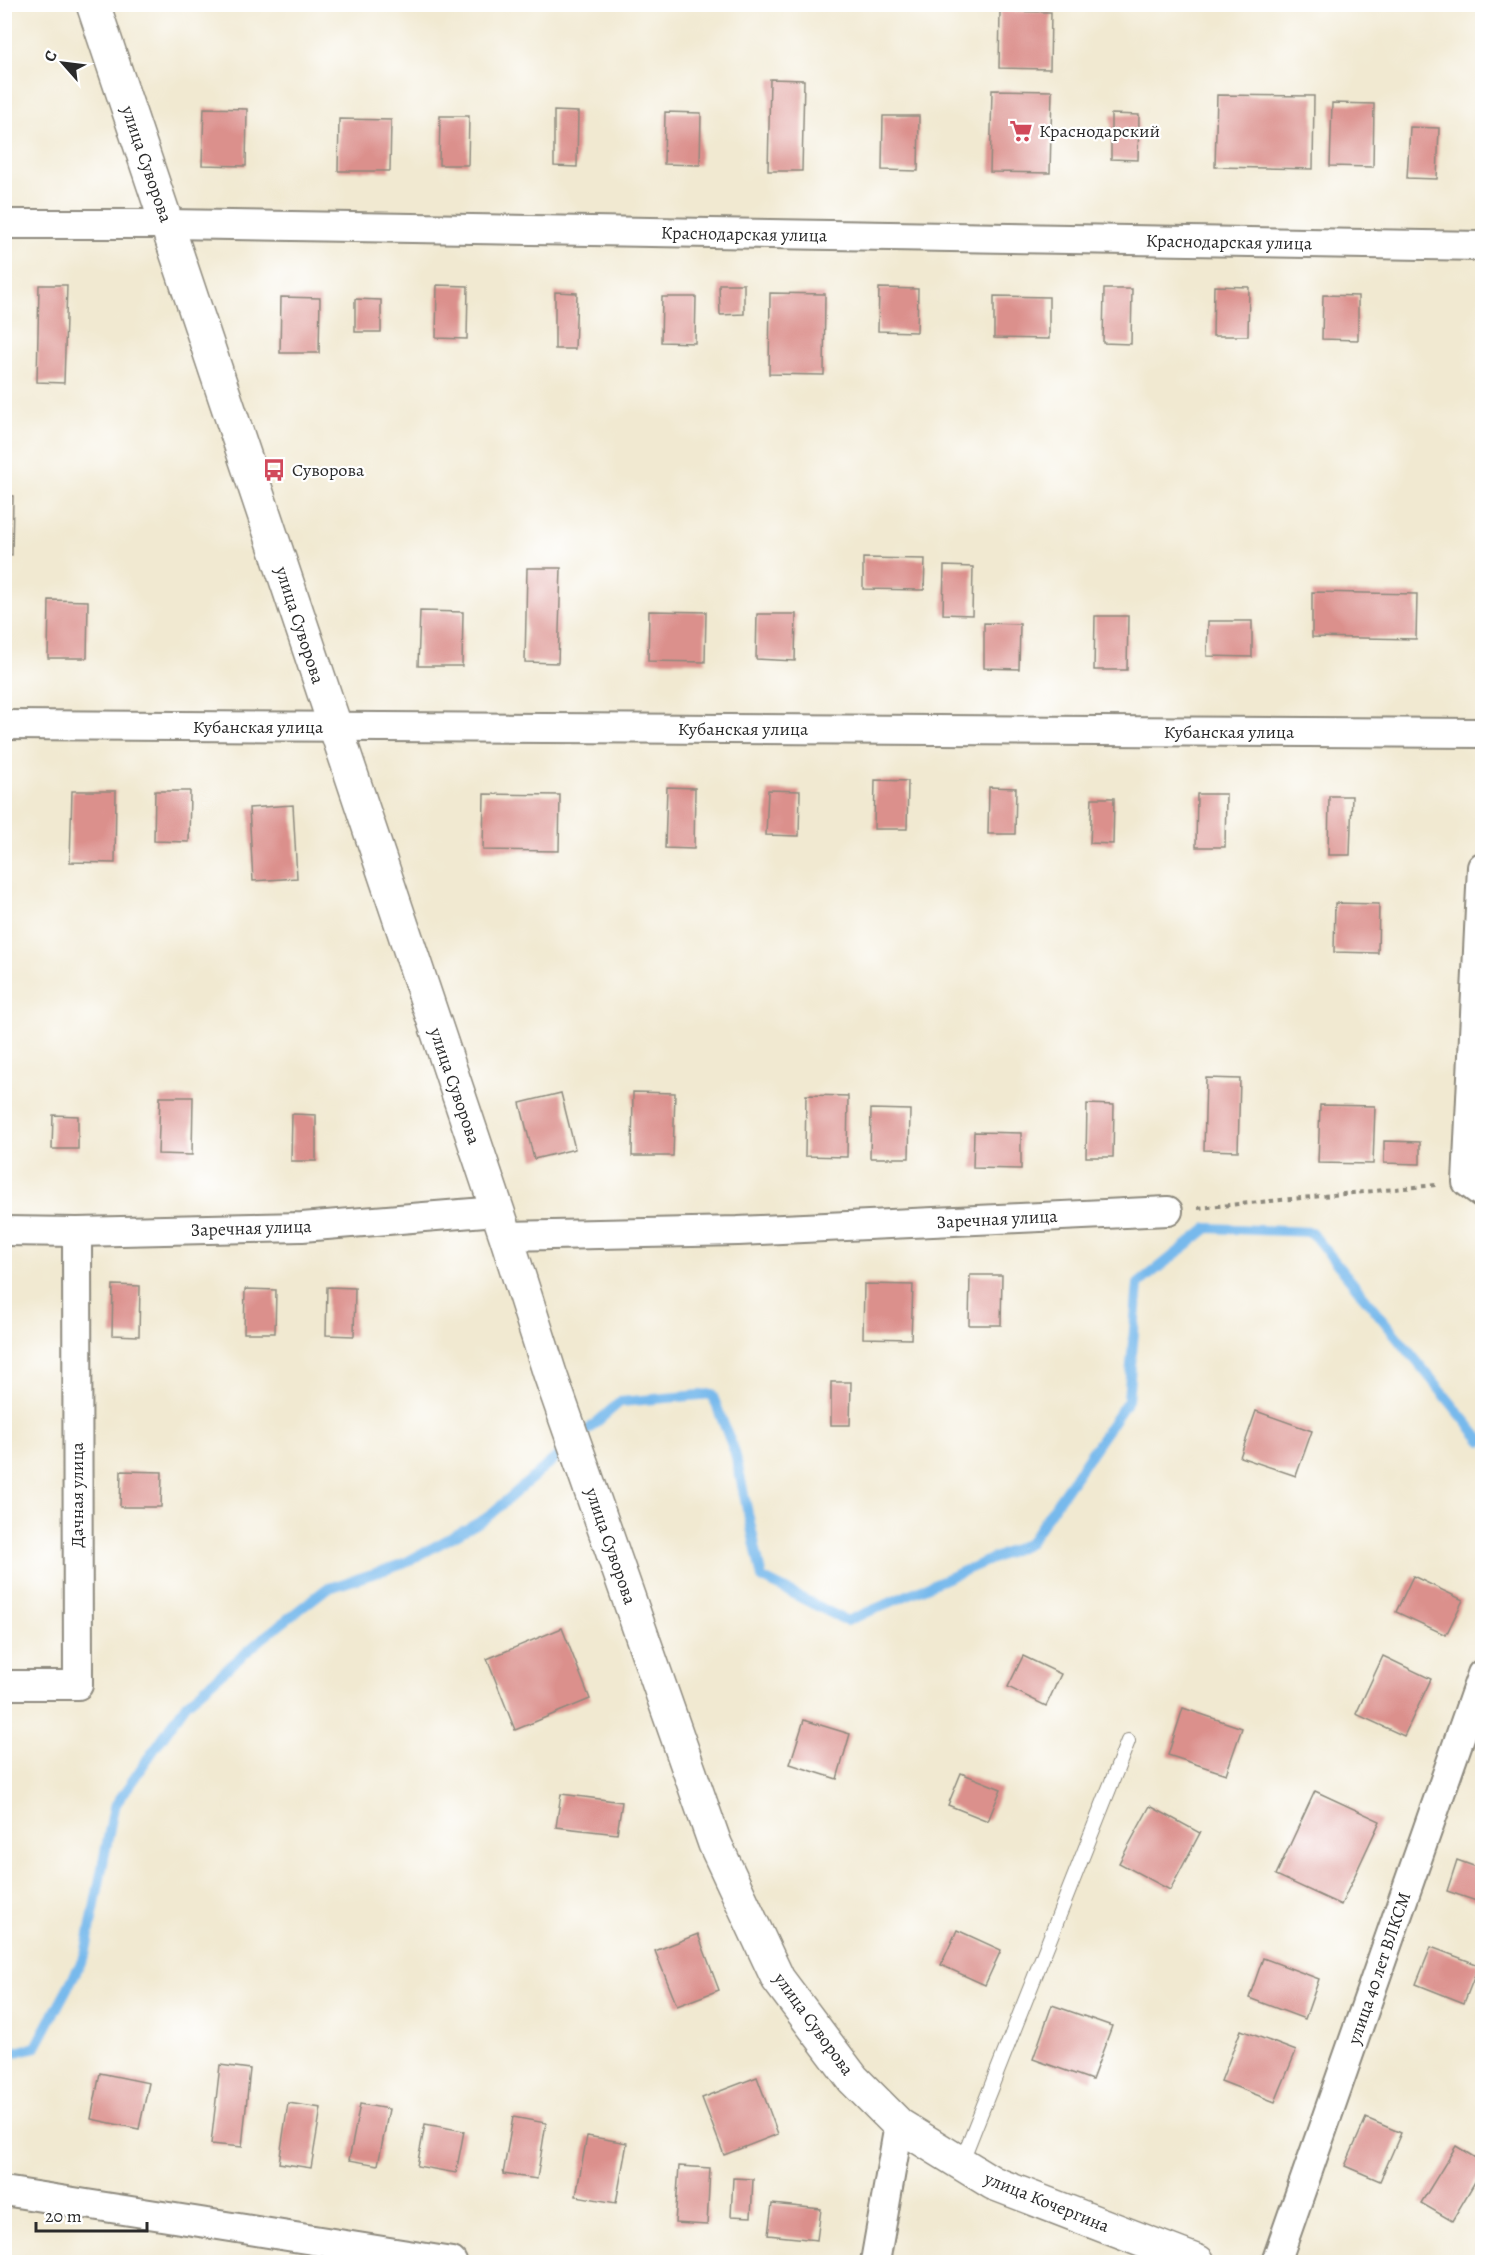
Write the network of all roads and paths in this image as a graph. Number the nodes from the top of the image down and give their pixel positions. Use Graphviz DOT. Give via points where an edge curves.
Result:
graph roads {
  1 [pos="93,4"];
  2 [pos="4,224"];
  3 [pos="168,224"];
  4 [pos="1482,246"];
  5 [pos="4,725"];
  6 [pos="334,727"];
  7 [pos="1482,733"];
  8 [pos="1482,867"];
  9 [pos="1475,1187"];
  10 [pos="1168,1211"];
  11 [pos="502,1223"];
  12 [pos="4,1231"];
  13 [pos="77,1232"];
  14 [pos="1482,1674"];
  15 [pos="4,1685"];
  16 [pos="1128,1741"];
  17 [pos="899,2125"];
  18 [pos="961,2164"];
  19 [pos="4,2191"];
  20 [pos="453,2262"];
  21 [pos="875,2262"];
  22 [pos="1198,2262"];
  23 [pos="1276,2262"];
  1 -- 3 [label="street, улица Суворова"];
  2 -- 3 [label="street, Краснодарская улица"];
  3 -- 4 [label="street, Краснодарская улица"];
  3 -- 6 [label="street, улица Суворова"];
  5 -- 6 [label="street, Кубанская улица"];
  6 -- 7 [label="street, Кубанская улица"];
  6 -- 11 [label="street, улица Суворова"];
  8 -- 9 [label="street"];
  9 -- 10 [label="path"];
  10 -- 11 [label="street, Заречная улица" via="738,1232"];
  11 -- 13 [label="street, Заречная улица"];
  11 -- 17 [label="street, улица Суворова" via="550,1374 715,1844 778,1979 853,2079"];
  12 -- 13 [label="street, Заречная улица"];
  13 -- 15 [label="street, Дачная улица" via="78,1685"];
  14 -- 23 [label="street, улица 40 лет ВЛКСМ"];
  16 -- 18 [label="lane"];
  17 -- 18 [label="street, улица Кочергина"];
  17 -- 21 [label="street"];
  18 -- 22 [label="street, улица Кочергина" via="993,2183"];
  19 -- 20 [label="street"];
}
